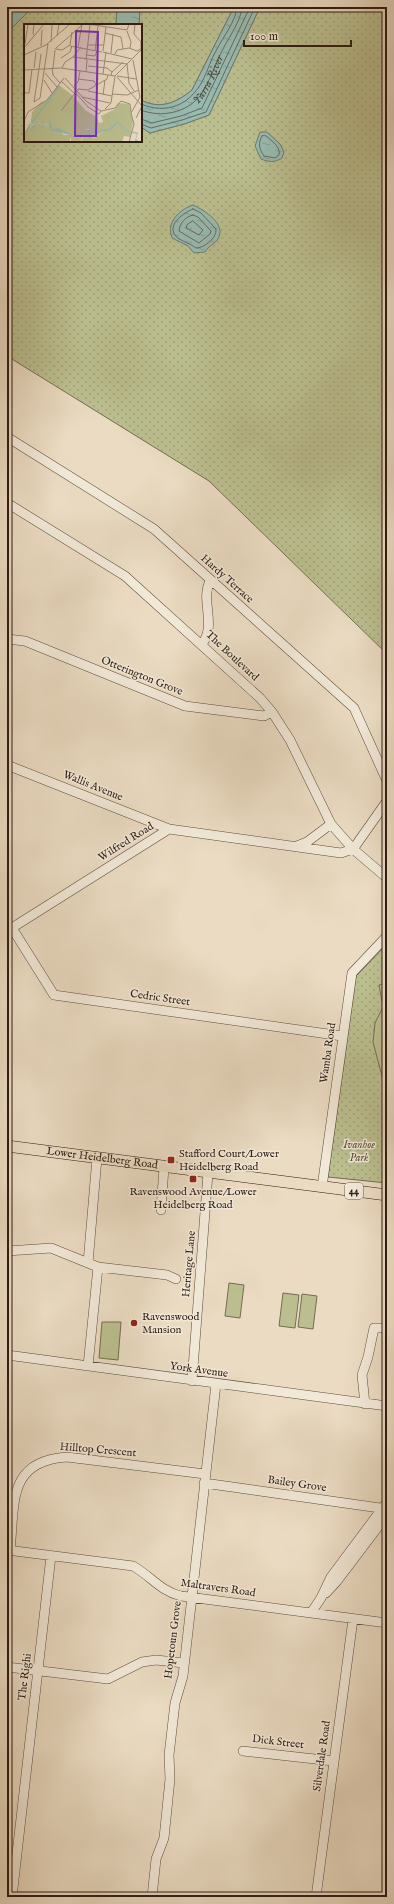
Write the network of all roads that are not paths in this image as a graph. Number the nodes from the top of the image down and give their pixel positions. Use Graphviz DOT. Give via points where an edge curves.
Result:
graph roads {
  1 [pos="7,437"];
  2 [pos="7,503"];
  3 [pos="210,581"];
  4 [pos="7,639"];
  5 [pos="202,644"];
  6 [pos="272,712"];
  7 [pos="7,764"];
  8 [pos="387,781"];
  9 [pos="387,801"];
  10 [pos="331,824"];
  11 [pos="169,829"];
  12 [pos="296,846"];
  13 [pos="352,849"];
  14 [pos="387,878"];
  15 [pos="9,929"];
  16 [pos="387,936"];
  17 [pos="342,1036"];
  18 [pos="7,1146"];
  19 [pos="97,1158"];
  20 [pos="164,1167"];
  21 [pos="208,1173"];
  22 [pos="322,1187"];
  23 [pos="387,1195"];
  24 [pos="161,1210"];
  25 [pos="7,1251"];
  26 [pos="88,1263"];
  27 [pos="98,1267"];
  28 [pos="176,1278"];
  29 [pos="387,1328"];
  30 [pos="7,1355"];
  31 [pos="88,1366"];
  32 [pos="192,1381"];
  33 [pos="216,1384"];
  34 [pos="365,1404"];
  35 [pos="387,1406"];
  36 [pos="205,1474"];
  37 [pos="204,1483"];
  38 [pos="386,1509"];
  39 [pos="8,1550"];
  40 [pos="51,1556"];
  41 [pos="191,1598"];
  42 [pos="311,1613"];
  43 [pos="353,1619"];
  44 [pos="387,1623"];
  45 [pos="184,1663"];
  46 [pos="7,1667"];
  47 [pos="38,1671"];
  48 [pos="243,1750"];
  49 [pos="333,1761"];
  50 [pos="12,1897"];
  51 [pos="152,1897"];
  52 [pos="316,1897"];
  1 -- 3 [label="street, Hardy Terrace" via="154,530"];
  2 -- 5 [label="street, The Boulevard" via="125,576"];
  3 -- 5 [label="street" via="207,591 208,637"];
  3 -- 8 [label="street, Hardy Terrace" via="354,708"];
  4 -- 6 [label="street, Otterington Grove" via="25,641 185,706 264,716"];
  5 -- 6 [label="street, The Boulevard"];
  6 -- 10 [label="street, The Boulevard" via="290,740"];
  7 -- 11 [label="street, Wallis Avenue"];
  9 -- 13 [label="street"];
  10 -- 12 [label="street" via="307,842"];
  10 -- 13 [label="street, The Boulevard"];
  11 -- 12 [label="street, Wilfred Road"];
  11 -- 15 [label="street, Wilfred Road"];
  12 -- 13 [label="street, Wilfred Road" via="342,853"];
  13 -- 14 [label="street, The Boulevard"];
  15 -- 17 [label="street, Cedric Street" via="54,995"];
  16 -- 17 [label="street, Wamba Road" via="352,973"];
  17 -- 22 [label="street, Wamba Road"];
  18 -- 19 [label="main road, Lower Heidelberg Road / 44"];
  19 -- 20 [label="main road, Lower Heidelberg Road / 44"];
  19 -- 26 [label="street"];
  20 -- 21 [label="main road, Lower Heidelberg Road / 44"];
  20 -- 24 [label="street"];
  21 -- 22 [label="main road, Lower Heidelberg Road / 44"];
  21 -- 32 [label="street, Heritage Lane"];
  22 -- 23 [label="main road, Lower Heidelberg Road / 44"];
  25 -- 26 [label="street" via="51,1248"];
  26 -- 27 [label="street"];
  27 -- 28 [label="street"];
  27 -- 31 [label="street"];
  29 -- 34 [label="street" via="374,1328 371,1336 362,1375"];
  30 -- 31 [label="street, York Avenue"];
  31 -- 32 [label="street, York Avenue"];
  32 -- 33 [label="street, York Avenue"];
  33 -- 34 [label="street, York Avenue"];
  33 -- 36 [label="street, Hopetoun Grove"];
  34 -- 35 [label="street, York Avenue"];
  36 -- 37 [label="street, Hopetoun Grove"];
  36 -- 39 [label="street, Hilltop Crescent" via="68,1457 50,1458 23,1474 16,1491"];
  37 -- 38 [label="street, Bailey Grove"];
  37 -- 41 [label="street, Hopetoun Grove"];
  38 -- 42 [label="street" via="337,1581"];
  39 -- 40 [label="street, Maltravers Road"];
  40 -- 41 [label="street, Maltravers Road" via="133,1566 145,1572 161,1589"];
  40 -- 47 [label="street, The Righi"];
  41 -- 42 [label="street, Maltravers Road"];
  41 -- 45 [label="street, Hopetoun Grove"];
  42 -- 43 [label="street, Maltravers Road"];
  43 -- 44 [label="street, Maltravers Road"];
  43 -- 49 [label="street, Silverdale Road"];
  45 -- 47 [label="street" via="156,1660 142,1662 108,1679"];
  45 -- 51 [label="street, Hopetoun Grove" via="175,1703 169,1755 170,1779 164,1838 156,1858"];
  46 -- 47 [label="street"];
  47 -- 50 [label="street, The Righi"];
  48 -- 49 [label="street, Dick Street"];
  49 -- 52 [label="street, Silverdale Road"];
}
